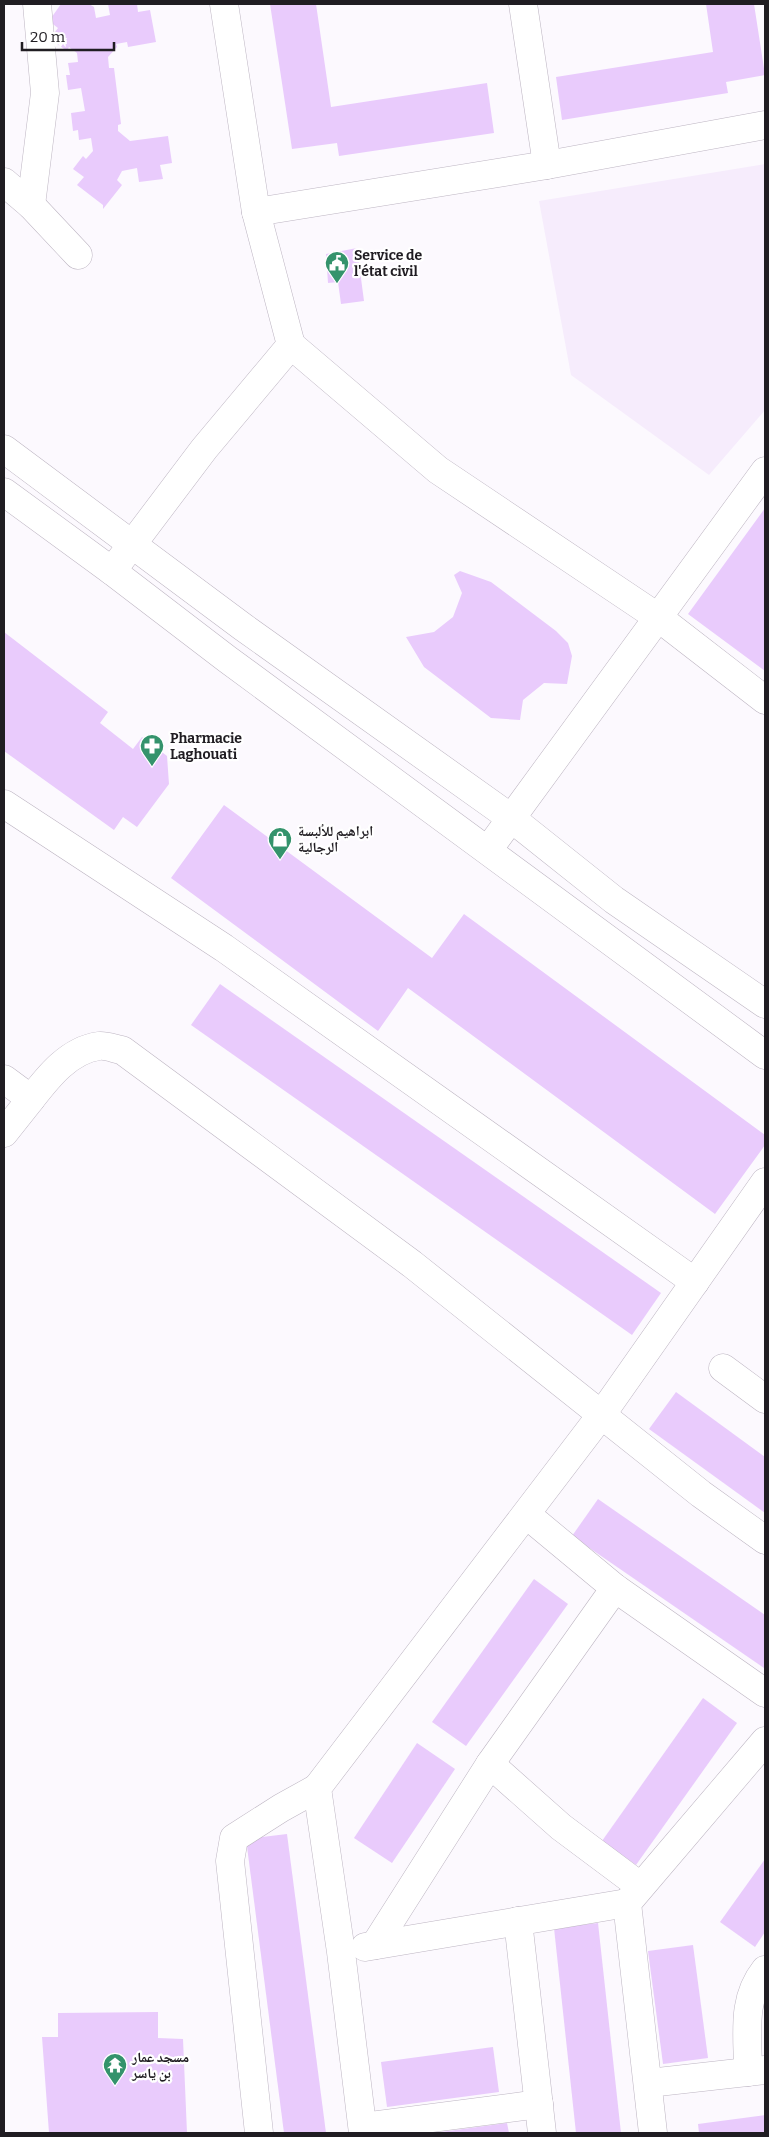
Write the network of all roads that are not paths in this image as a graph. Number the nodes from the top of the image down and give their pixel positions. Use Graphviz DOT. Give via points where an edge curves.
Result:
graph roads {
  1 [pos="37,4"];
  2 [pos="224,4"];
  3 [pos="523,4"];
  4 [pos="765,125"];
  5 [pos="547,165"];
  6 [pos="4,182"];
  7 [pos="31,205"];
  8 [pos="256,212"];
  9 [pos="78,255"];
  10 [pos="291,345"];
  11 [pos="4,449"];
  12 [pos="765,471"];
  13 [pos="4,492"];
  14 [pos="130,544"];
  15 [pos="112,571"];
  16 [pos="659,618"];
  17 [pos="765,700"];
  18 [pos="4,804"];
  19 [pos="511,818"];
  20 [pos="488,850"];
  21 [pos="765,1004"];
  22 [pos="765,1055"];
  23 [pos="4,1080"];
  24 [pos="31,1099"];
  25 [pos="4,1133"];
  26 [pos="765,1182"];
  27 [pos="695,1282"];
  28 [pos="723,1368"];
  29 [pos="765,1398"];
  30 [pos="602,1414"];
  31 [pos="527,1516"];
  32 [pos="765,1540"];
  33 [pos="615,1588"];
  34 [pos="765,1693"];
  35 [pos="765,1741"];
  36 [pos="490,1764"];
  37 [pos="317,1788"];
  38 [pos="634,1894"];
  39 [pos="518,1922"];
  40 [pos="375,1945"];
  41 [pos="341,1952"];
  42 [pos="765,1970"];
  43 [pos="757,2071"];
  44 [pos="649,2083"];
  45 [pos="539,2104"];
  46 [pos="363,2130"];
  47 [pos="259,2133"];
  48 [pos="542,2133"];
  49 [pos="653,2133"];
  1 -- 7 [label="street" via="45,94"];
  2 -- 8 [label="street"];
  3 -- 5 [label="street"];
  4 -- 5 [label="street"];
  5 -- 8 [label="street"];
  6 -- 7 [label="street"];
  7 -- 9 [label="street"];
  8 -- 10 [label="street"];
  10 -- 14 [label="street"];
  10 -- 16 [label="street" via="438,470"];
  11 -- 14 [label="street"];
  12 -- 16 [label="street"];
  13 -- 15 [label="street"];
  14 -- 15 [label="street"];
  14 -- 19 [label="street"];
  15 -- 20 [label="street" via="227,660"];
  16 -- 17 [label="street"];
  16 -- 19 [label="street"];
  18 -- 27 [label="street" via="224,948"];
  19 -- 20 [label="street"];
  19 -- 21 [label="street" via="614,900"];
  20 -- 22 [label="street"];
  23 -- 24 [label="street"];
  24 -- 25 [label="street"];
  24 -- 30 [label="street" via="49,1076 78,1052 100,1045 122,1050 412,1264"];
  26 -- 27 [label="street"];
  27 -- 30 [label="street"];
  28 -- 29 [label="street"];
  30 -- 31 [label="street"];
  30 -- 32 [label="street" via="701,1494"];
  31 -- 33 [label="street"];
  31 -- 37 [label="street"];
  33 -- 34 [label="street"];
  33 -- 36 [label="street"];
  35 -- 38 [label="street"];
  36 -- 38 [label="street"];
  36 -- 40 [label="street"];
  37 -- 41 [label="street"];
  37 -- 47 [label="street" via="234,1838 230,1861"];
  38 -- 39 [label="street"];
  38 -- 44 [label="street"];
  39 -- 40 [label="street"];
  39 -- 45 [label="street"];
  40 -- 41 [label="street"];
  41 -- 46 [label="street"];
  42 -- 43 [label="street" via="748,1999"];
  43 -- 44 [label="street"];
  44 -- 49 [label="street"];
  45 -- 46 [label="street"];
  45 -- 48 [label="street"];
}
